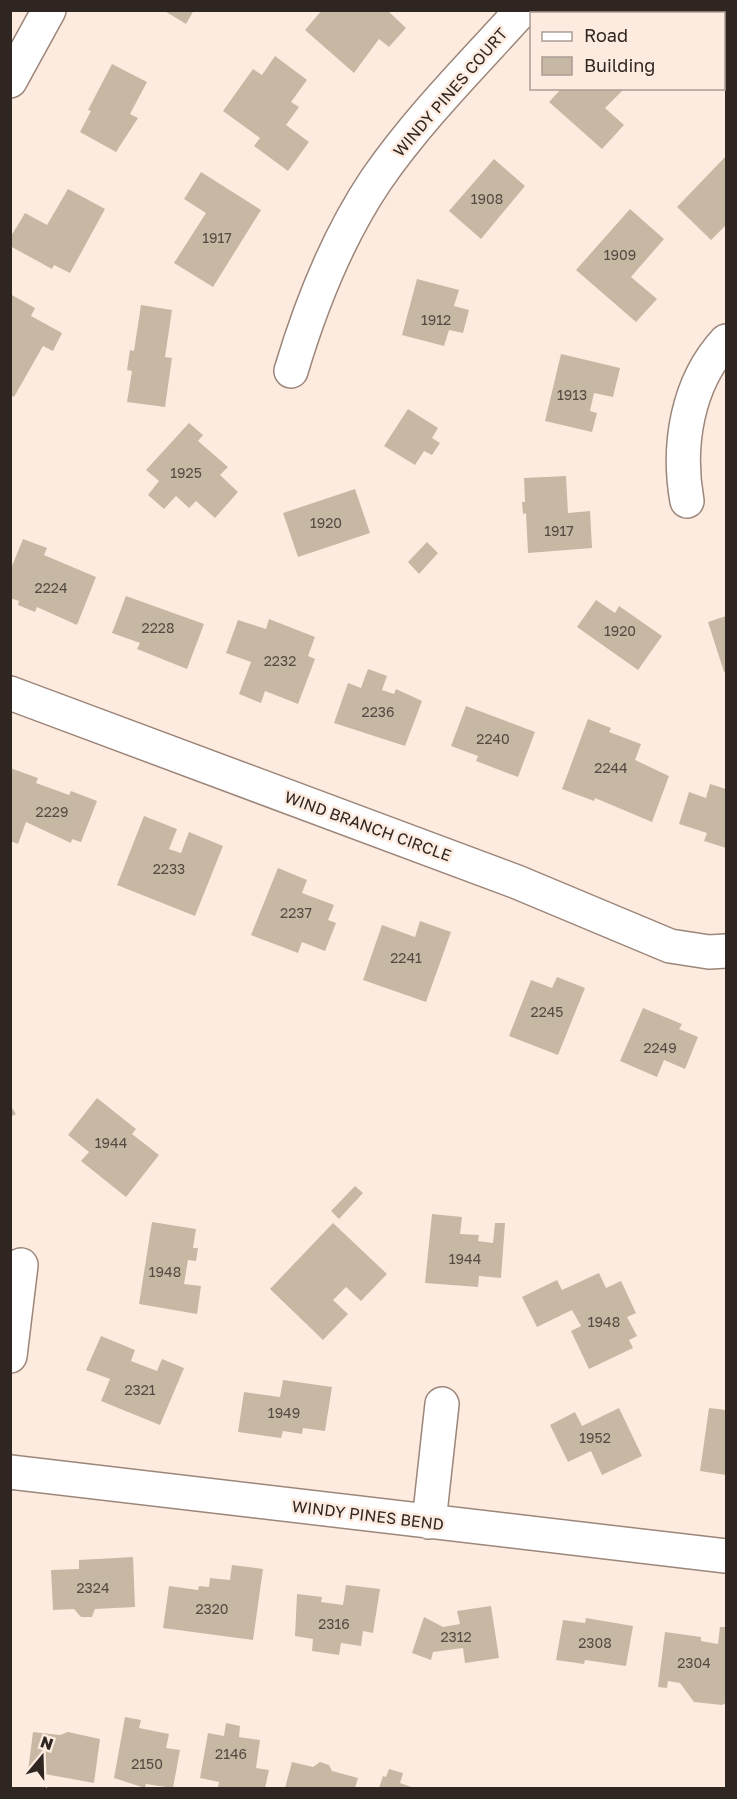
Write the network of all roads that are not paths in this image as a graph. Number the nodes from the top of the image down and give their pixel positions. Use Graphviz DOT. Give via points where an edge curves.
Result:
graph roads {
  1 [pos="49,10"];
  2 [pos="522,10"];
  3 [pos="10,81"];
  4 [pos="726,341"];
  5 [pos="291,371"];
  6 [pos="687,501"];
  7 [pos="10,693"];
  8 [pos="726,951"];
  9 [pos="21,1265"];
  10 [pos="10,1356"];
  11 [pos="442,1404"];
  12 [pos="10,1472"];
  13 [pos="429,1522"];
  14 [pos="726,1556"];
  1 -- 3 [label="street"];
  2 -- 5 [label="street, WINDY PINES COURT" via="416,127 376,181 341,239 309,312"];
  4 -- 6 [label="street" via="699,381 688,416 682,452"];
  7 -- 8 [label="street, WIND BRANCH CIRCLE" via="516,882 670,946"];
  9 -- 10 [label="street"];
  11 -- 13 [label="street"];
  12 -- 13 [label="street, WINDY PINES BEND"];
  13 -- 14 [label="street, WINDY PINES BEND"];
}
